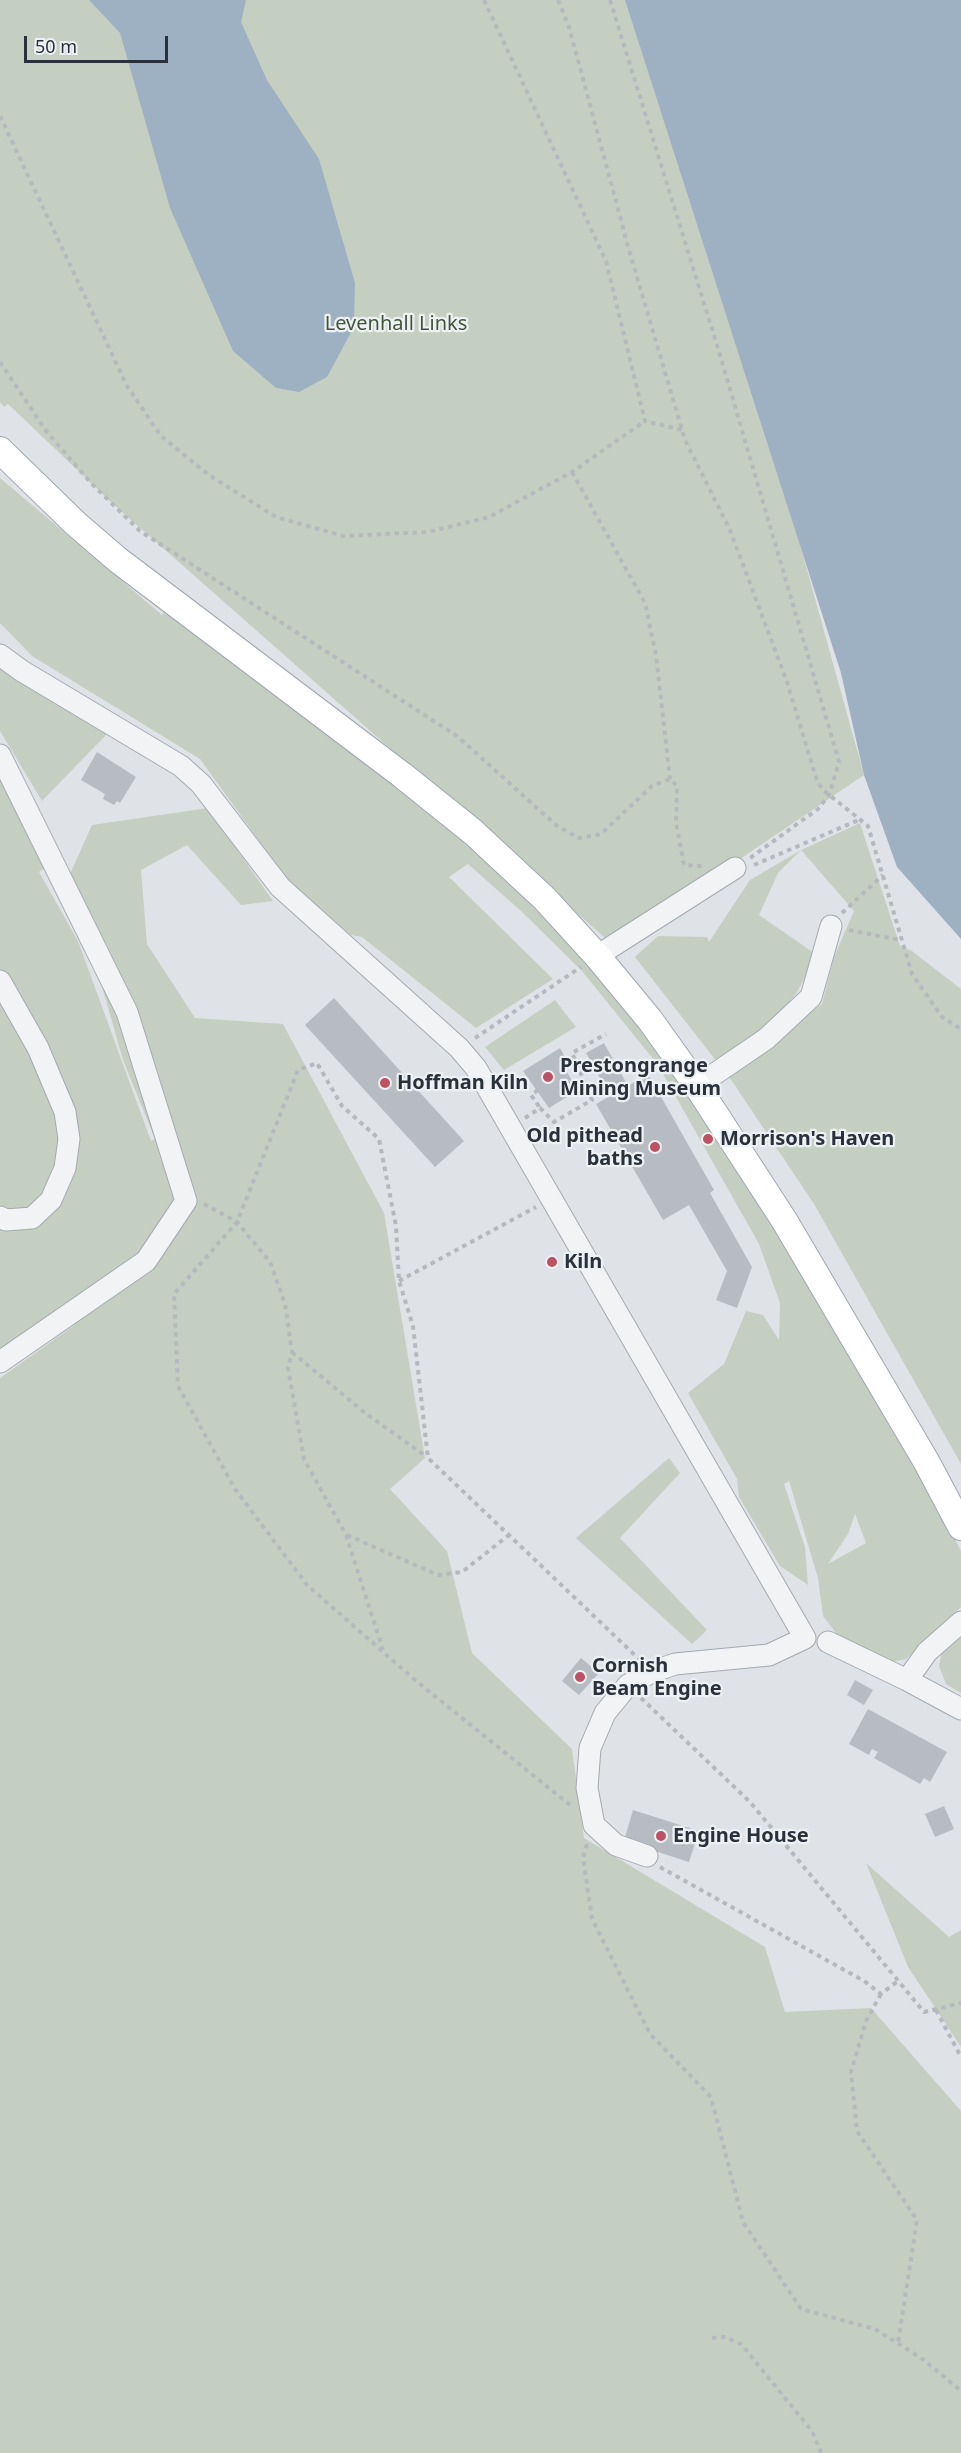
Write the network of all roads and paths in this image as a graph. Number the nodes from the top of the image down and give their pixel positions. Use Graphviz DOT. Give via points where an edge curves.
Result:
graph roads {
  1 [pos="484,0"];
  2 [pos="558,0"];
  3 [pos="610,0"];
  4 [pos="0,116"];
  5 [pos="0,362"];
  6 [pos="645,422"];
  7 [pos="682,430"];
  8 [pos="0,450"];
  9 [pos="572,472"];
  10 [pos="0,655"];
  11 [pos="0,755"];
  12 [pos="670,779"];
  13 [pos="829,795"];
  14 [pos="861,819"];
  15 [pos="735,868"];
  16 [pos="883,875"];
  17 [pos="831,926"];
  18 [pos="901,940"];
  19 [pos="597,956"];
  20 [pos="0,981"];
  21 [pos="961,1029"];
  22 [pos="606,1034"];
  23 [pos="459,1048"];
  24 [pos="697,1086"];
  25 [pos="538,1090"];
  26 [pos="540,1108"];
  27 [pos="512,1126"];
  28 [pos="552,1198"];
  29 [pos="204,1204"];
  30 [pos="0,1217"];
  31 [pos="237,1222"];
  32 [pos="399,1281"];
  33 [pos="292,1352"];
  34 [pos="0,1362"];
  35 [pos="428,1458"];
  36 [pos="961,1527"];
  37 [pos="346,1535"];
  38 [pos="509,1535"];
  39 [pos="961,1622"];
  40 [pos="828,1642"];
  41 [pos="384,1653"];
  42 [pos="652,1672"];
  43 [pos="907,1680"];
  44 [pos="628,1685"];
  45 [pos="961,1709"];
  46 [pos="594,1824"];
  47 [pos="647,1856"];
  48 [pos="898,1981"];
  49 [pos="880,1994"];
  50 [pos="961,2003"];
  51 [pos="936,2010"];
  52 [pos="961,2057"];
  53 [pos="712,2338"];
  54 [pos="898,2343"];
  55 [pos="961,2391"];
  56 [pos="821,2453"];
  1 -- 6 [label="path" via="606,261"];
  2 -- 7 [label="path"];
  3 -- 13 [label="path" via="832,733 839,762"];
  4 -- 9 [label="path" via="127,386 161,436 209,476 276,517 343,536 428,532 489,517"];
  5 -- 12 [label="path" via="46,431 140,531 457,736 557,826 579,838 601,834 652,786"];
  6 -- 7 [label="path"];
  6 -- 9 [label="path"];
  7 -- 13 [label="path" via="730,530 788,682 817,781"];
  8 -- 19 [label="main road" via="118,560 473,832 545,899"];
  9 -- 12 [label="path" via="645,603 656,655"];
  10 -- 23 [label="street" via="181,766 201,784 280,886"];
  11 -- 34 [label="street" via="127,1012 186,1201 146,1261"];
  12 -- 15 [label="path" via="677,786 676,823 684,865"];
  13 -- 14 [label="path"];
  13 -- 15 [label="path" via="818,809"];
  14 -- 15 [label="path" via="753,866"];
  14 -- 16 [label="path" via="868,826"];
  15 -- 19 [label="street"];
  16 -- 17 [label="path" via="850,903"];
  16 -- 18 [label="path"];
  17 -- 18 [label="path"];
  17 -- 24 [label="street" via="811,997 766,1039"];
  18 -- 21 [label="path" via="912,974 927,998 942,1017"];
  19 -- 23 [label="path"];
  19 -- 24 [label="main road"];
  20 -- 30 [label="street" via="42,1058 65,1112 69,1139 65,1168 51,1200 32,1218"];
  22 -- 26 [label="path" via="572,1053 592,1100 554,1122"];
  23 -- 27 [label="street"];
  24 -- 36 [label="main road" via="784,1220"];
  25 -- 26 [label="path" via="531,1095"];
  26 -- 27 [label="path"];
  27 -- 28 [label="street"];
  28 -- 32 [label="path"];
  28 -- 42 [label="street" via="804,1638 769,1655 675,1664"];
  29 -- 31 [label="path"];
  31 -- 32 [label="path" via="298,1070 317,1063 342,1106 379,1139 396,1226"];
  31 -- 33 [label="path" via="270,1262 285,1304"];
  31 -- 41 [label="path" via="174,1294 178,1386 235,1489 307,1585"];
  32 -- 35 [label="path" via="413,1326"];
  33 -- 35 [label="path" via="365,1413"];
  33 -- 37 [label="path" via="288,1368 304,1459"];
  35 -- 38 [label="path"];
  37 -- 38 [label="path" via="438,1575 462,1572"];
  37 -- 41 [label="path"];
  38 -- 42 [label="path"];
  39 -- 43 [label="street" via="927,1652"];
  40 -- 43 [label="street"];
  41 -- 46 [label="path"];
  42 -- 44 [label="street"];
  43 -- 45 [label="street"];
  44 -- 46 [label="street" via="605,1713 590,1748 587,1788"];
  44 -- 48 [label="path" via="750,1802"];
  46 -- 47 [label="street" via="616,1845"];
  46 -- 54 [label="path" via="583,1857 592,1919 650,2034 711,2097 743,2222 801,2309 875,2329"];
  47 -- 49 [label="path" via="664,1871 864,1981"];
  48 -- 49 [label="path"];
  48 -- 51 [label="path" via="924,2012"];
  49 -- 54 [label="path" via="866,2021 851,2072 857,2131 917,2220"];
  50 -- 51 [label="path"];
  51 -- 52 [label="path"];
  53 -- 56 [label="path" via="724,2337 741,2344 812,2431"];
  54 -- 55 [label="path"];
}
